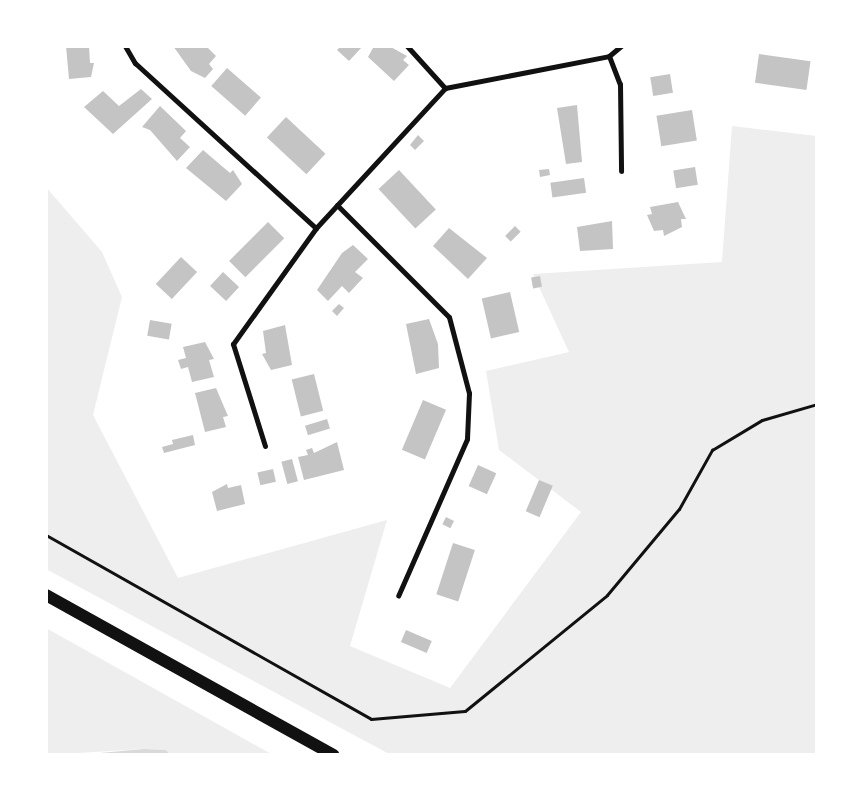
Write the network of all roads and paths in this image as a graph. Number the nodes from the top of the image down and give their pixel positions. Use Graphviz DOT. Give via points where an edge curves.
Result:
graph roads {
  1 [pos="125,46"];
  2 [pos="407,46"];
  3 [pos="621,46"];
  4 [pos="609,56"];
  5 [pos="445,88"];
  6 [pos="620,171"];
  7 [pos="338,205"];
  8 [pos="316,228"];
  9 [pos="817,404"];
  10 [pos="265,446"];
  11 [pos="46,536"];
  12 [pos="46,595"];
  13 [pos="398,596"];
  14 [pos="334,755"];
  1 -- 8 [label="street" via="135,63"];
  2 -- 5 [label="street"];
  3 -- 4 [label="street"];
  4 -- 5 [label="street"];
  4 -- 6 [label="street" via="620,84"];
  5 -- 7 [label="street"];
  7 -- 8 [label="street"];
  7 -- 13 [label="street" via="450,317 469,393 467,439"];
  8 -- 10 [label="street" via="233,344"];
  9 -- 11 [label="path" via="762,420 712,450 679,509 608,595 465,711 371,719"];
  12 -- 14 [label="highway"];
}
